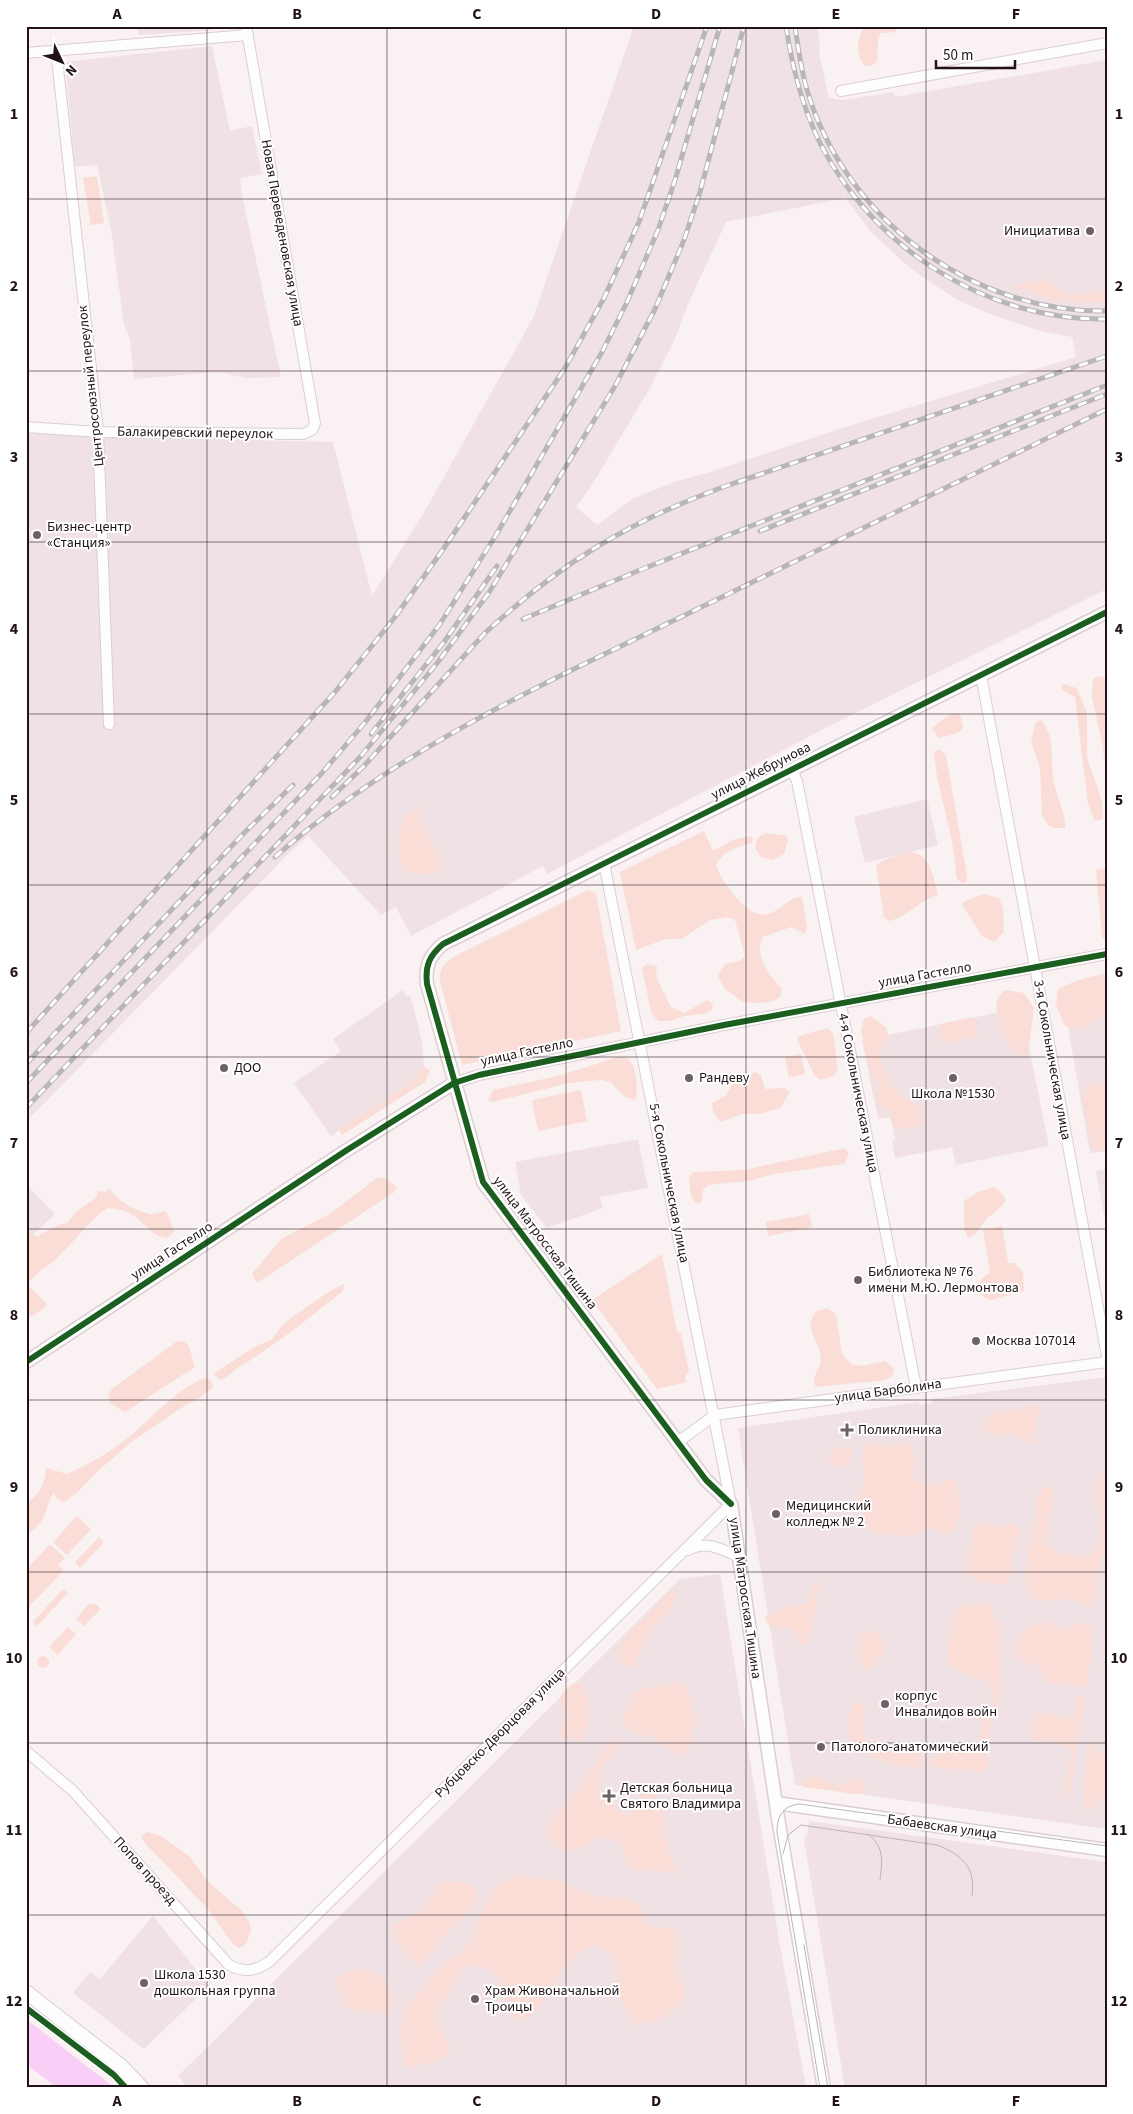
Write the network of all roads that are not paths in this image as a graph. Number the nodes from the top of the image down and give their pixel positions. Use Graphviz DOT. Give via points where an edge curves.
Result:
graph roads {
  1 [pos="247,30"];
  2 [pos="1107,43"];
  3 [pos="56,50"];
  4 [pos="26,53"];
  5 [pos="841,91"];
  6 [pos="26,427"];
  7 [pos="98,432"];
  8 [pos="304,434"];
  9 [pos="1107,612"];
  10 [pos="981,675"];
  11 [pos="110,724"];
  12 [pos="792,770"];
  13 [pos="604,864"];
  14 [pos="1107,954"];
  15 [pos="431,956"];
  16 [pos="1035,968"];
  17 [pos="840,1004"];
  18 [pos="640,1042"];
  19 [pos="454,1083"];
  20 [pos="1107,1356"];
  21 [pos="26,1362"];
  22 [pos="1107,1362"];
  23 [pos="916,1387"];
  24 [pos="715,1415"];
  25 [pos="678,1442"];
  26 [pos="731,1504"];
  27 [pos="682,1552"];
  28 [pos="739,1557"];
  29 [pos="26,1751"];
  30 [pos="776,1803"];
  31 [pos="1107,1850"];
  32 [pos="269,1962"];
  33 [pos="26,1992"];
  34 [pos="142,2088"];
  35 [pos="824,2088"];
  1 -- 3 [label="street"];
  1 -- 8 [label="street, Новая Переведеновская улица" via="315,423 312,430"];
  2 -- 5 [label="street"];
  3 -- 4 [label="street"];
  3 -- 7 [label="street, Центросоюзный переулок"];
  6 -- 7 [label="street, Балакиревский переулок"];
  7 -- 8 [label="street, Балакиревский переулок"];
  7 -- 11 [label="street, Центросоюзный переулок"];
  9 -- 10 [label="street, улица Жебрунова"];
  10 -- 12 [label="street, улица Жебрунова"];
  10 -- 16 [label="street, 3-я Сокольническая улица"];
  12 -- 13 [label="street, улица Жебрунова"];
  12 -- 17 [label="street, 4-я Сокольническая улица" via="797,781"];
  13 -- 15 [label="street, улица Жебрунова" via="443,944"];
  13 -- 18 [label="street, 5-я Сокольническая улица"];
  14 -- 16 [label="street, улица Гастелло"];
  15 -- 19 [label="street, улица Матросская Тишина" via="425,969 427,984"];
  16 -- 17 [label="street, улица Гастелло"];
  16 -- 20 [label="street, 3-я Сокольническая улица"];
  17 -- 18 [label="street, улица Гастелло"];
  17 -- 23 [label="street, 4-я Сокольническая улица"];
  18 -- 19 [label="street, улица Гастелло"];
  18 -- 24 [label="street, 5-я Сокольническая улица"];
  19 -- 21 [label="street, улица Гастелло"];
  19 -- 25 [label="street, улица Матросская Тишина" via="477,1166 487,1189"];
  22 -- 23 [label="street, улица Барболина"];
  23 -- 24 [label="street, улица Барболина"];
  24 -- 25 [label="street, улица Барболина"];
  24 -- 26 [label="street, 5-я Сокольническая улица"];
  25 -- 26 [label="street, улица Матросская Тишина" via="706,1480"];
  26 -- 27 [label="street, Рубцовско-Дворцовая улица"];
  26 -- 28 [label="street, улица Матросская Тишина"];
  27 -- 28 [label="street" via="708,1544"];
  27 -- 32 [label="street, Рубцовско-Дворцовая улица"];
  28 -- 30 [label="street, улица Матросская Тишина"];
  29 -- 32 [label="street, Попов проезд" via="73,1791 230,1965 250,1971"];
  30 -- 31 [label="street, Бабаевская улица"];
  30 -- 35 [label="street, улица Матросская Тишина"];
  33 -- 34 [label="main road" via="121,2066"];
}
